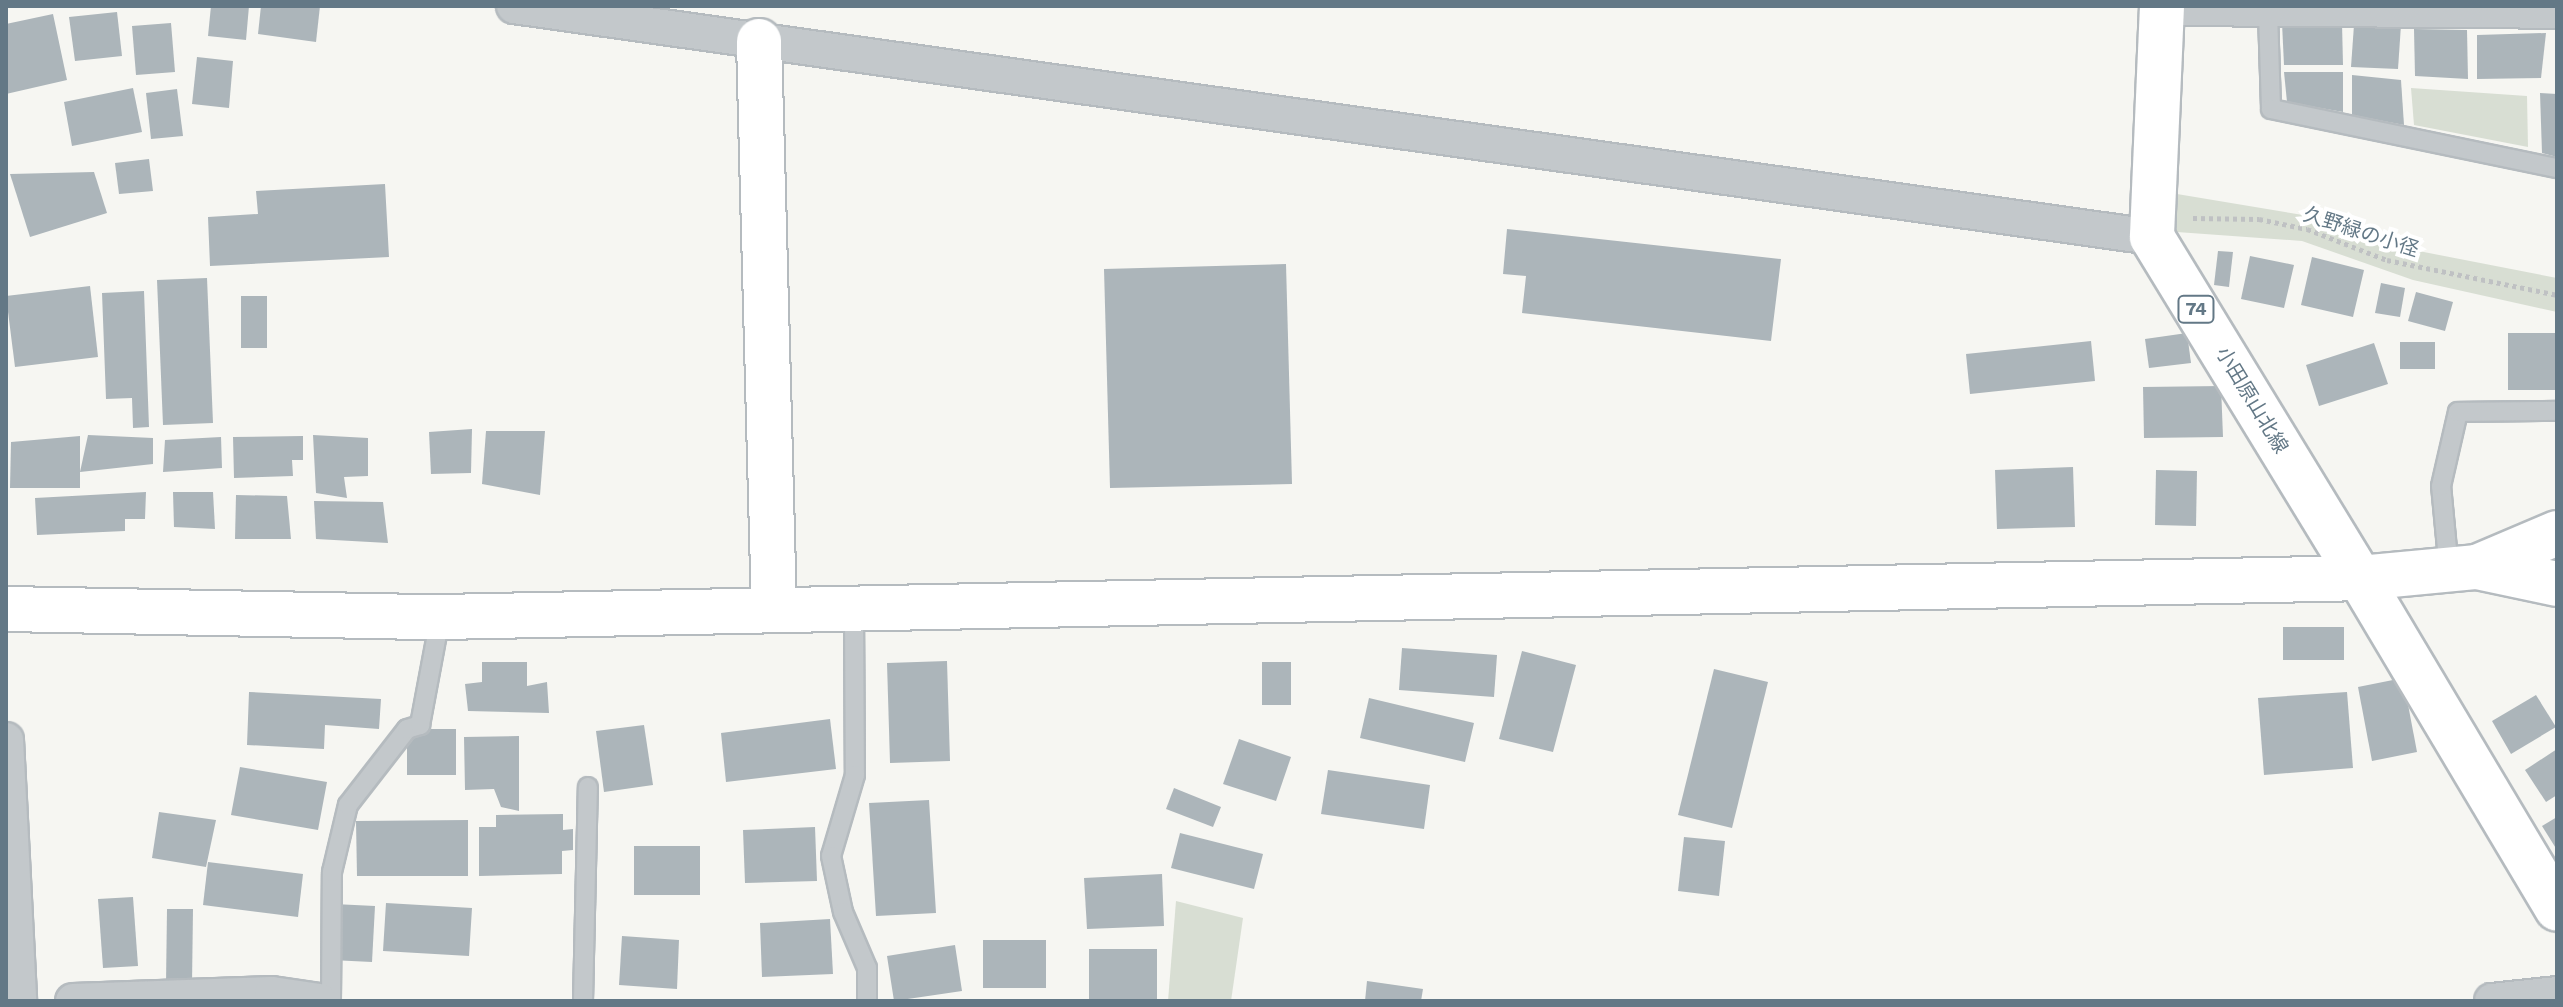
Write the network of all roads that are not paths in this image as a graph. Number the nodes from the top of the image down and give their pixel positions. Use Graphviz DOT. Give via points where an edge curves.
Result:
graph roads {
  1 [pos="514,6"];
  2 [pos="2162,7"];
  3 [pos="2557,11"];
  4 [pos="2268,13"];
  5 [pos="759,41"];
  6 [pos="2557,168"];
  7 [pos="2153,227"];
  8 [pos="2557,411"];
  9 [pos="2557,533"];
  10 [pos="2463,568"];
  11 [pos="2360,578"];
  12 [pos="2557,584"];
  13 [pos="854,608"];
  14 [pos="6,609"];
  15 [pos="774,609"];
  16 [pos="441,617"];
  17 [pos="6,740"];
  18 [pos="588,787"];
  19 [pos="2557,909"];
  20 [pos="2557,994"];
  21 [pos="19,1001"];
  22 [pos="73,1001"];
  23 [pos="319,1001"];
  24 [pos="331,1001"];
  25 [pos="583,1001"];
  26 [pos="867,1001"];
  27 [pos="2492,1001"];
  1 -- 5 [label="street"];
  2 -- 4 [label="street"];
  2 -- 7 [label="street"];
  3 -- 4 [label="street"];
  4 -- 6 [label="lane" via="2271,109"];
  5 -- 7 [label="street"];
  5 -- 15 [label="street"];
  7 -- 11 [label="street, 小田原山北線 / 74"];
  8 -- 10 [label="lane" via="2458,412 2441,486"];
  9 -- 10 [label="street"];
  10 -- 11 [label="street"];
  10 -- 12 [label="street"];
  11 -- 13 [label="street"];
  11 -- 19 [label="street, 小田原山北線"];
  13 -- 15 [label="street"];
  13 -- 26 [label="lane" via="855,775 831,856 843,912 867,968"];
  14 -- 16 [label="street"];
  15 -- 16 [label="street"];
  16 -- 24 [label="lane" via="420,725 407,729 348,805 332,872"];
  17 -- 21 [label="street"];
  18 -- 25 [label="lane"];
  20 -- 27 [label="street"];
  22 -- 23 [label="street" via="272,994"];
}
